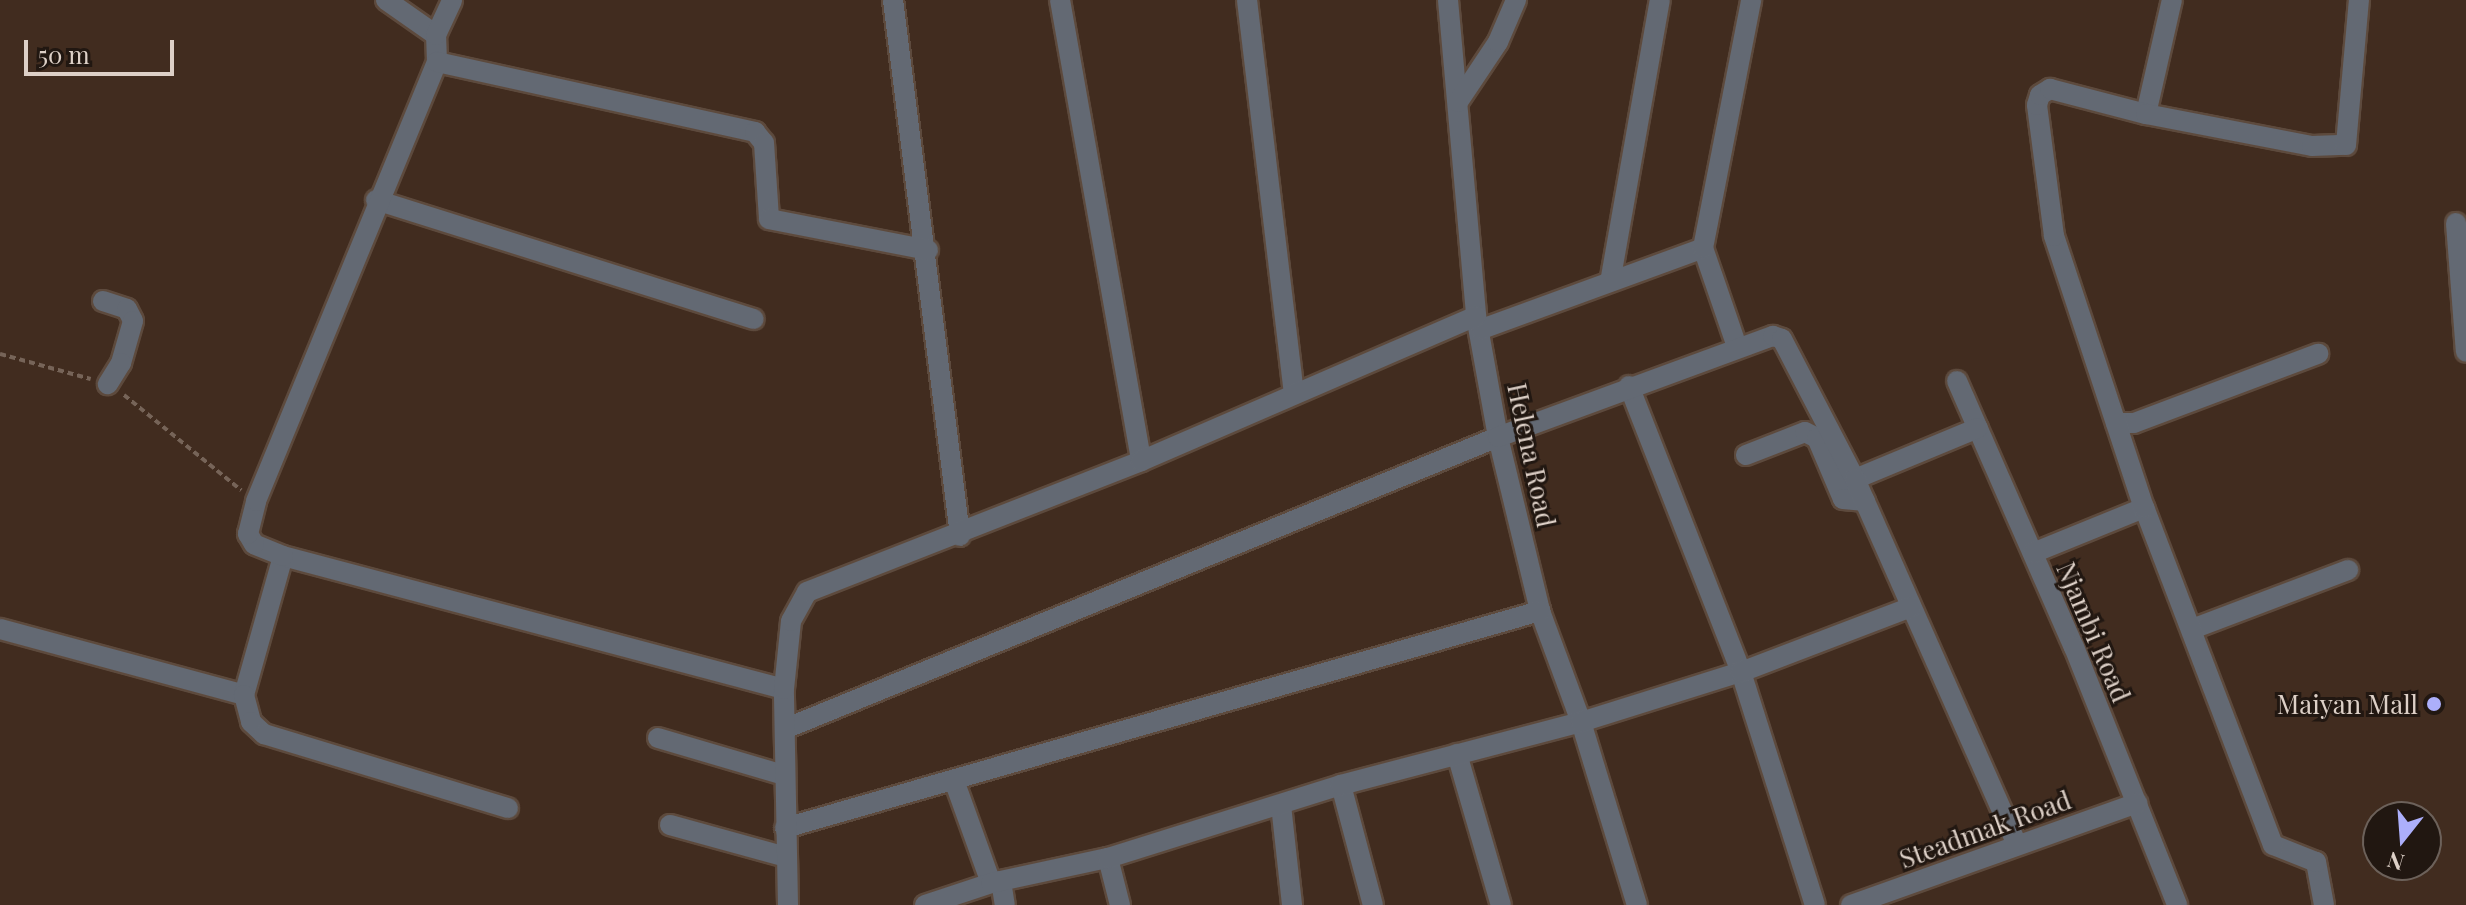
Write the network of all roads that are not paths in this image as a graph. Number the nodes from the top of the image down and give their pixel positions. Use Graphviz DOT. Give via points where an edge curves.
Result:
graph roads {
  1 [pos="386,0"];
  2 [pos="452,0"];
  3 [pos="893,0"];
  4 [pos="1060,0"];
  5 [pos="1247,0"];
  6 [pos="1448,0"];
  7 [pos="1516,0"];
  8 [pos="1660,0"];
  9 [pos="1751,0"];
  10 [pos="2172,0"];
  11 [pos="2359,0"];
  12 [pos="436,35"];
  13 [pos="437,62"];
  14 [pos="1458,102"];
  15 [pos="2146,114"];
  16 [pos="376,200"];
  17 [pos="2456,223"];
  18 [pos="1703,248"];
  19 [pos="928,250"];
  20 [pos="1611,277"];
  21 [pos="103,301"];
  22 [pos="754,319"];
  23 [pos="1479,322"];
  24 [pos="1737,347"];
  25 [pos="2466,352"];
  26 [pos="2318,354"];
  27 [pos="1957,381"];
  28 [pos="108,384"];
  29 [pos="1629,386"];
  30 [pos="1294,392"];
  31 [pos="2116,423"];
  32 [pos="1978,428"];
  33 [pos="1498,437"];
  34 [pos="1746,455"];
  35 [pos="1141,461"];
  36 [pos="1855,479"];
  37 [pos="1865,501"];
  38 [pos="2144,508"];
  39 [pos="960,536"];
  40 [pos="2033,553"];
  41 [pos="283,556"];
  42 [pos="2348,570"];
  43 [pos="1911,607"];
  44 [pos="1540,611"];
  45 [pos="0,629"];
  46 [pos="2192,629"];
  47 [pos="1741,672"];
  48 [pos="784,689"];
  49 [pos="244,695"];
  50 [pos="1581,722"];
  51 [pos="787,728"];
  52 [pos="658,738"];
  53 [pos="1457,754"];
  54 [pos="784,775"];
  55 [pos="955,783"];
  56 [pos="1341,785"];
  57 [pos="2137,803"];
  58 [pos="1281,805"];
  59 [pos="508,808"];
  60 [pos="670,825"];
  61 [pos="785,828"];
  62 [pos="2017,844"];
  63 [pos="786,857"];
  64 [pos="1108,858"];
  65 [pos="996,882"];
  66 [pos="788,905"];
  67 [pos="925,905"];
  68 [pos="1005,905"];
  69 [pos="1120,905"];
  70 [pos="1292,905"];
  71 [pos="1373,905"];
  72 [pos="1501,905"];
  73 [pos="1637,905"];
  74 [pos="1815,905"];
  75 [pos="1851,905"];
  76 [pos="2177,905"];
  77 [pos="2324,905"];
  1 -- 12 [label="street"];
  2 -- 12 [label="street"];
  3 -- 19 [label="street"];
  4 -- 35 [label="street"];
  5 -- 30 [label="street"];
  6 -- 14 [label="street, Helena Road"];
  7 -- 14 [label="street" via="1498,42"];
  8 -- 20 [label="street"];
  9 -- 18 [label="street"];
  10 -- 15 [label="street"];
  11 -- 15 [label="street" via="2346,145 2312,146"];
  12 -- 13 [label="street"];
  13 -- 16 [label="street"];
  13 -- 19 [label="street" via="755,132 764,143 764,213 769,219"];
  14 -- 23 [label="street, Helena Road"];
  15 -- 31 [label="street" via="2050,89 2037,105 2054,236 2081,331"];
  16 -- 22 [label="street"];
  16 -- 41 [label="street" via="256,501 248,534 254,544"];
  17 -- 25 [label="street"];
  18 -- 20 [label="street"];
  18 -- 24 [label="street"];
  19 -- 39 [label="street"];
  20 -- 23 [label="street"];
  21 -- 28 [label="street" via="127,309 133,321 121,363"];
  23 -- 30 [label="street"];
  23 -- 33 [label="street, Helena Road"];
  24 -- 29 [label="street"];
  24 -- 36 [label="street" via="1779,337"];
  26 -- 31 [label="street" via="2134,423"];
  27 -- 32 [label="street, Njambi Road"];
  29 -- 33 [label="street"];
  29 -- 47 [label="street"];
  30 -- 35 [label="street"];
  31 -- 38 [label="street"];
  32 -- 36 [label="street"];
  32 -- 40 [label="street, Njambi Road"];
  33 -- 44 [label="street, Helena Road"];
  33 -- 51 [label="street"];
  34 -- 37 [label="street" via="1805,432 1812,435 1843,499"];
  35 -- 39 [label="street"];
  36 -- 37 [label="street"];
  37 -- 43 [label="street"];
  38 -- 40 [label="street"];
  38 -- 46 [label="street"];
  39 -- 48 [label="street" via="807,592 791,621"];
  40 -- 57 [label="street, Njambi Road"];
  41 -- 48 [label="street"];
  41 -- 49 [label="street"];
  42 -- 46 [label="street"];
  43 -- 47 [label="street"];
  43 -- 62 [label="street"];
  44 -- 50 [label="street, Helena Road"];
  44 -- 55 [label="street"];
  45 -- 49 [label="street"];
  46 -- 77 [label="street" via="2273,845 2316,862"];
  47 -- 50 [label="street"];
  47 -- 74 [label="street"];
  48 -- 51 [label="street"];
  49 -- 59 [label="street" via="251,722 264,734"];
  50 -- 53 [label="street"];
  50 -- 73 [label="street, Helena Road"];
  51 -- 54 [label="street"];
  52 -- 54 [label="street"];
  53 -- 56 [label="street"];
  53 -- 72 [label="street"];
  54 -- 61 [label="street"];
  55 -- 61 [label="street"];
  55 -- 65 [label="street"];
  56 -- 58 [label="street"];
  56 -- 71 [label="street"];
  57 -- 62 [label="street, Steadmak Road"];
  57 -- 76 [label="street, Njambi Road"];
  58 -- 64 [label="street"];
  58 -- 70 [label="street"];
  60 -- 63 [label="street"];
  61 -- 63 [label="street"];
  62 -- 75 [label="street, Steadmak Road"];
  63 -- 66 [label="street"];
  64 -- 65 [label="street"];
  64 -- 69 [label="street"];
  65 -- 67 [label="street"];
  65 -- 68 [label="street"];
}
